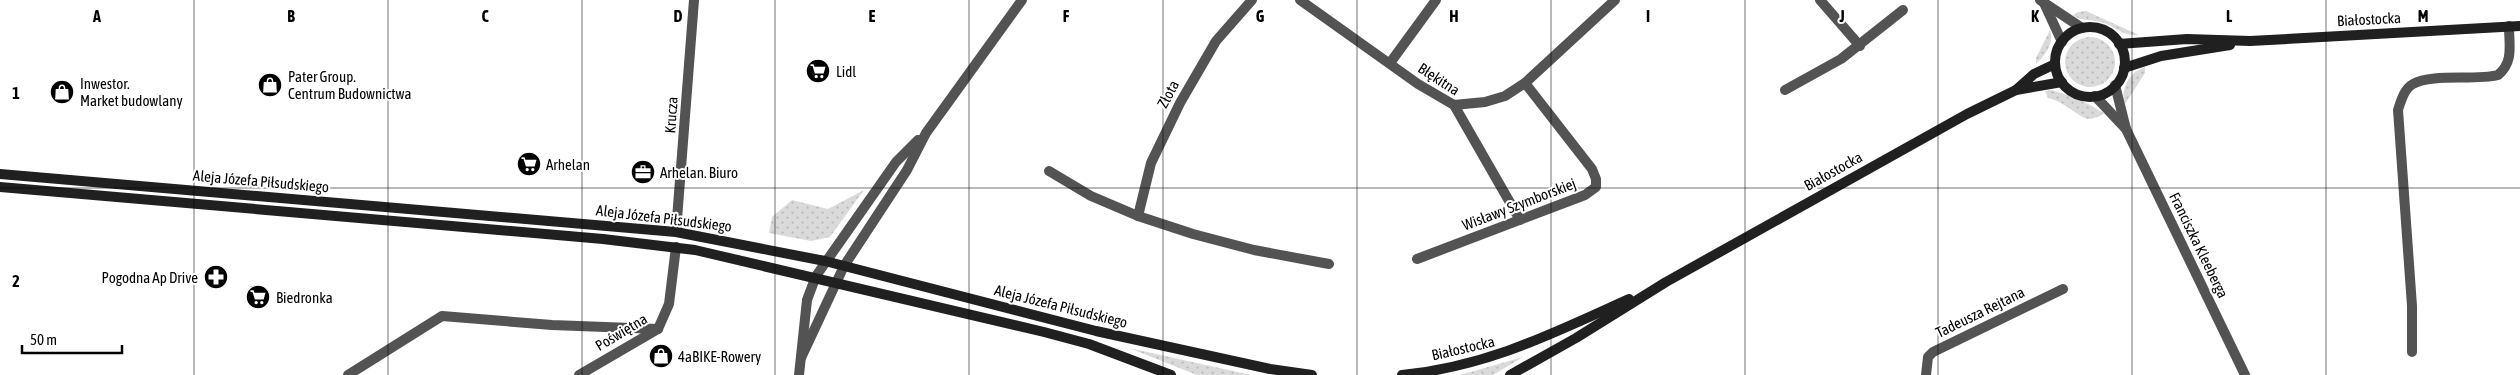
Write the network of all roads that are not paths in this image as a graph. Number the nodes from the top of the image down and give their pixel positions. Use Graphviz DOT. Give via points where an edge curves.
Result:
graph roads {
  1 [pos="694,0"];
  2 [pos="1022,0"];
  3 [pos="1252,0"];
  4 [pos="1300,0"];
  5 [pos="1436,0"];
  6 [pos="1615,0"];
  7 [pos="1820,0"];
  8 [pos="2042,2"];
  9 [pos="1903,10"];
  10 [pos="2509,26"];
  11 [pos="2520,26"];
  12 [pos="2082,28"];
  13 [pos="2250,41"];
  14 [pos="2062,42"];
  15 [pos="2120,44"];
  16 [pos="1860,46"];
  17 [pos="1390,63"];
  18 [pos="2055,64"];
  19 [pos="2124,68"];
  20 [pos="2062,82"];
  21 [pos="1525,83"];
  22 [pos="2115,85"];
  23 [pos="1785,90"];
  24 [pos="2016,90"];
  25 [pos="2095,96"];
  26 [pos="1454,105"];
  27 [pos="2126,129"];
  28 [pos="926,133"];
  29 [pos="896,162"];
  30 [pos="907,170"];
  31 [pos="1049,170"];
  32 [pos="0,174"];
  33 [pos="0,187"];
  34 [pos="1138,216"];
  35 [pos="1520,220"];
  36 [pos="676,232"];
  37 [pos="676,247"];
  38 [pos="1417,259"];
  39 [pos="825,262"];
  40 [pos="1330,264"];
  41 [pos="844,266"];
  42 [pos="816,276"];
  43 [pos="835,281"];
  44 [pos="1666,282"];
  45 [pos="2063,289"];
  46 [pos="658,329"];
  47 [pos="2412,352"];
  48 [pos="801,358"];
  49 [pos="348,375"];
  50 [pos="579,375"];
  51 [pos="799,375"];
  52 [pos="1171,375"];
  53 [pos="1312,375"];
  54 [pos="1402,375"];
  55 [pos="1409,375"];
  56 [pos="1510,375"];
  57 [pos="1926,375"];
  58 [pos="2245,375"];
  1 -- 36 [label="street, Krucza"];
  2 -- 28 [label="street"];
  3 -- 34 [label="street, Złota" via="1216,40 1180,103 1151,163"];
  4 -- 17 [label="street, Błękitna"];
  5 -- 17 [label="street"];
  6 -- 21 [label="street"];
  7 -- 16 [label="street"];
  8 -- 12 [label="street"];
  8 -- 14 [label="street"];
  9 -- 16 [label="street"];
  10 -- 11 [label="main road, Białostocka"];
  10 -- 13 [label="main road, Białostocka"];
  10 -- 47 [label="street" via="2510,59 2498,75 2426,80 2413,84 2404,94 2398,110 2412,306"];
  12 -- 14 [label="main road"];
  12 -- 15 [label="main road" via="2103,30"];
  13 -- 15 [label="main road, Białostocka" via="2187,39"];
  13 -- 19 [label="main road, Białostocka" via="2161,56"];
  14 -- 18 [label="main road"];
  15 -- 19 [label="main road"];
  16 -- 23 [label="street"];
  17 -- 26 [label="street, Błękitna"];
  18 -- 20 [label="main road"];
  18 -- 24 [label="main road, Białostocka" via="2034,74"];
  19 -- 22 [label="main road"];
  20 -- 24 [label="main road, Białostocka"];
  20 -- 25 [label="main road" via="2076,94"];
  21 -- 26 [label="street" via="1498,98"];
  21 -- 35 [label="street, Wisławy Szymborskiej" via="1592,169 1596,186 1585,195"];
  22 -- 25 [label="main road"];
  22 -- 27 [label="street, Franciszka Kleeberga"];
  24 -- 44 [label="main road, Białostocka" via="1967,114"];
  25 -- 27 [label="street, Franciszka Kleeberga"];
  26 -- 35 [label="street, Błękitna"];
  27 -- 58 [label="street, Franciszka Kleeberga"];
  28 -- 29 [label="street"];
  28 -- 30 [label="street"];
  29 -- 30 [label="street"];
  29 -- 39 [label="street"];
  30 -- 41 [label="street"];
  31 -- 34 [label="street" via="1091,196"];
  32 -- 36 [label="main road, Aleja Józefa Piłsudskiego"];
  33 -- 37 [label="main road, Aleja Józefa Piłsudskiego"];
  34 -- 40 [label="street" via="1254,250"];
  35 -- 38 [label="street, Wisławy Szymborskiej"];
  36 -- 39 [label="main road, Aleja Józefa Piłsudskiego"];
  37 -- 42 [label="main road, Aleja Józefa Piłsudskiego"];
  37 -- 46 [label="street, Poświętna" via="669,304"];
  39 -- 41 [label="main road, Aleja Józefa Piłsudskiego"];
  39 -- 42 [label="street"];
  41 -- 43 [label="street"];
  41 -- 53 [label="main road, Aleja Józefa Piłsudskiego" via="1096,331"];
  42 -- 43 [label="main road, Aleja Józefa Piłsudskiego"];
  42 -- 48 [label="street" via="807,300"];
  43 -- 48 [label="street"];
  43 -- 52 [label="main road, Aleja Józefa Piłsudskiego" via="1071,340"];
  44 -- 55 [label="main road, Białostocka" via="1518,349 1471,363"];
  44 -- 56 [label="main road, Białostocka"];
  45 -- 57 [label="street, Tadeusza Rejtana" via="1932,352"];
  46 -- 49 [label="street" via="442,316"];
  46 -- 50 [label="street, Poświętna"];
  48 -- 51 [label="street"];
  54 -- 55 [label="main road, Białostocka"];
}
